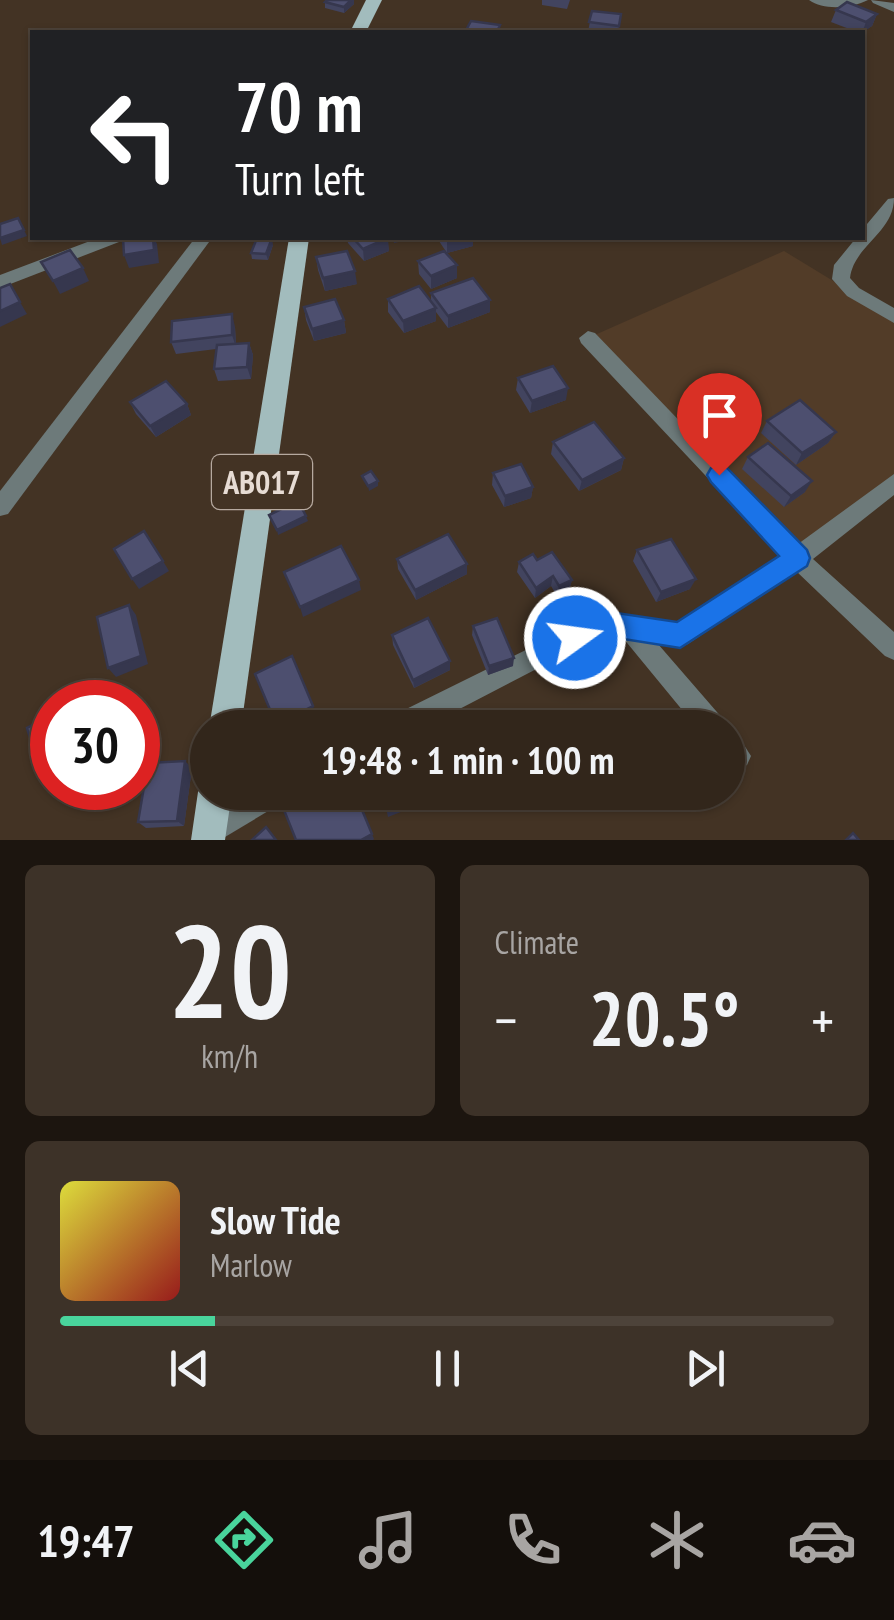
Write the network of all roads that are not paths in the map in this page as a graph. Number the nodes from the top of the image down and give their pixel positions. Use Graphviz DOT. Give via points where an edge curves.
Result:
graph roads {
  1 [pos="374,0"];
  2 [pos="814,0"];
  3 [pos="862,0"];
  4 [pos="877,0"];
  5 [pos="894,8"];
  6 [pos="359,30"];
  7 [pos="894,203"];
  8 [pos="865,238"];
  9 [pos="108,240"];
  10 [pos="202,240"];
  11 [pos="299,240"];
  12 [pos="863,240"];
  13 [pos="0,282"];
  14 [pos="894,316"];
  15 [pos="588,338"];
  16 [pos="894,483"];
  17 [pos="0,507"];
  18 [pos="798,558"];
  19 [pos="630,628"];
  20 [pos="894,648"];
  21 [pos="228,710"];
  22 [pos="432,710"];
  23 [pos="699,710"];
  24 [pos="213,810"];
  25 [pos="248,810"];
  26 [pos="209,835"];
  1 -- 6 [label="main road"];
  2 -- 3 [label="street"];
  4 -- 5 [label="street"];
  7 -- 8 [label="street"];
  9 -- 13 [label="street"];
  10 -- 17 [label="street"];
  11 -- 21 [label="main road, AB017"];
  12 -- 14 [label="street" via="843,264 841,279"];
  15 -- 18 [label="street"];
  16 -- 18 [label="street"];
  18 -- 19 [label="street" via="680,636"];
  18 -- 20 [label="street"];
  19 -- 22 [label="street" via="603,624"];
  19 -- 23 [label="street"];
  24 -- 26 [label="main road"];
  25 -- 26 [label="street"];
}
